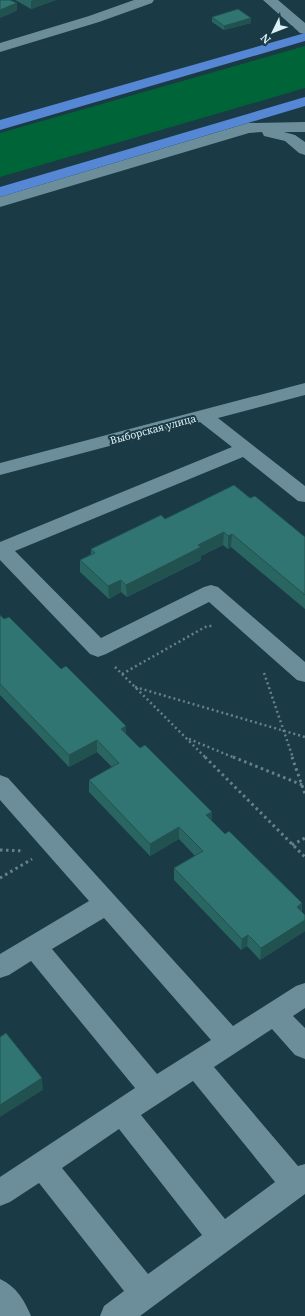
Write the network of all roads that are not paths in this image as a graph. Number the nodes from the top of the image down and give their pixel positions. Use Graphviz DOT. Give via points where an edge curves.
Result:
graph roads {
  1 [pos="147,0"];
  2 [pos="270,0"];
  3 [pos="305,30"];
  4 [pos="305,37"];
  5 [pos="0,48"];
  6 [pos="305,100"];
  7 [pos="0,125"];
  8 [pos="305,127"];
  9 [pos="248,128"];
  10 [pos="305,150"];
  11 [pos="0,192"];
  12 [pos="0,202"];
  13 [pos="305,389"];
  14 [pos="204,416"];
  15 [pos="246,449"];
  16 [pos="0,469"];
  17 [pos="305,496"];
  18 [pos="0,549"];
  19 [pos="305,674"];
  20 [pos="0,784"];
  21 [pos="107,903"];
  22 [pos="34,946"];
  23 [pos="0,967"];
  24 [pos="305,994"];
  25 [pos="275,1014"];
  26 [pos="231,1043"];
  27 [pos="305,1047"];
  28 [pos="196,1065"];
  29 [pos="154,1091"];
  30 [pos="122,1112"];
  31 [pos="42,1166"];
  32 [pos="300,1181"];
  33 [pos="0,1193"];
  34 [pos="222,1238"];
  35 [pos="0,1294"];
  36 [pos="145,1294"];
  37 [pos="16,1316"];
  38 [pos="115,1316"];
  1 -- 5 [label="street"];
  2 -- 3 [label="street"];
  4 -- 7 [label="highway"];
  6 -- 11 [label="highway"];
  8 -- 9 [label="street"];
  9 -- 10 [label="street" via="290,138"];
  9 -- 12 [label="street"];
  13 -- 14 [label="street, Выборская улица"];
  14 -- 15 [label="street"];
  14 -- 16 [label="street, Выборская улица"];
  15 -- 17 [label="street"];
  15 -- 18 [label="street"];
  18 -- 19 [label="street" via="98,649 211,592"];
  20 -- 21 [label="street"];
  21 -- 22 [label="street"];
  21 -- 26 [label="street"];
  22 -- 23 [label="street"];
  22 -- 29 [label="street"];
  24 -- 25 [label="street"];
  25 -- 26 [label="street"];
  25 -- 27 [label="street"];
  26 -- 28 [label="street"];
  28 -- 29 [label="street"];
  28 -- 32 [label="street"];
  29 -- 30 [label="street"];
  30 -- 31 [label="street"];
  30 -- 34 [label="street"];
  31 -- 33 [label="street"];
  31 -- 36 [label="street"];
  32 -- 34 [label="street"];
  34 -- 36 [label="street"];
  35 -- 37 [label="street"];
  36 -- 38 [label="street"];
}
